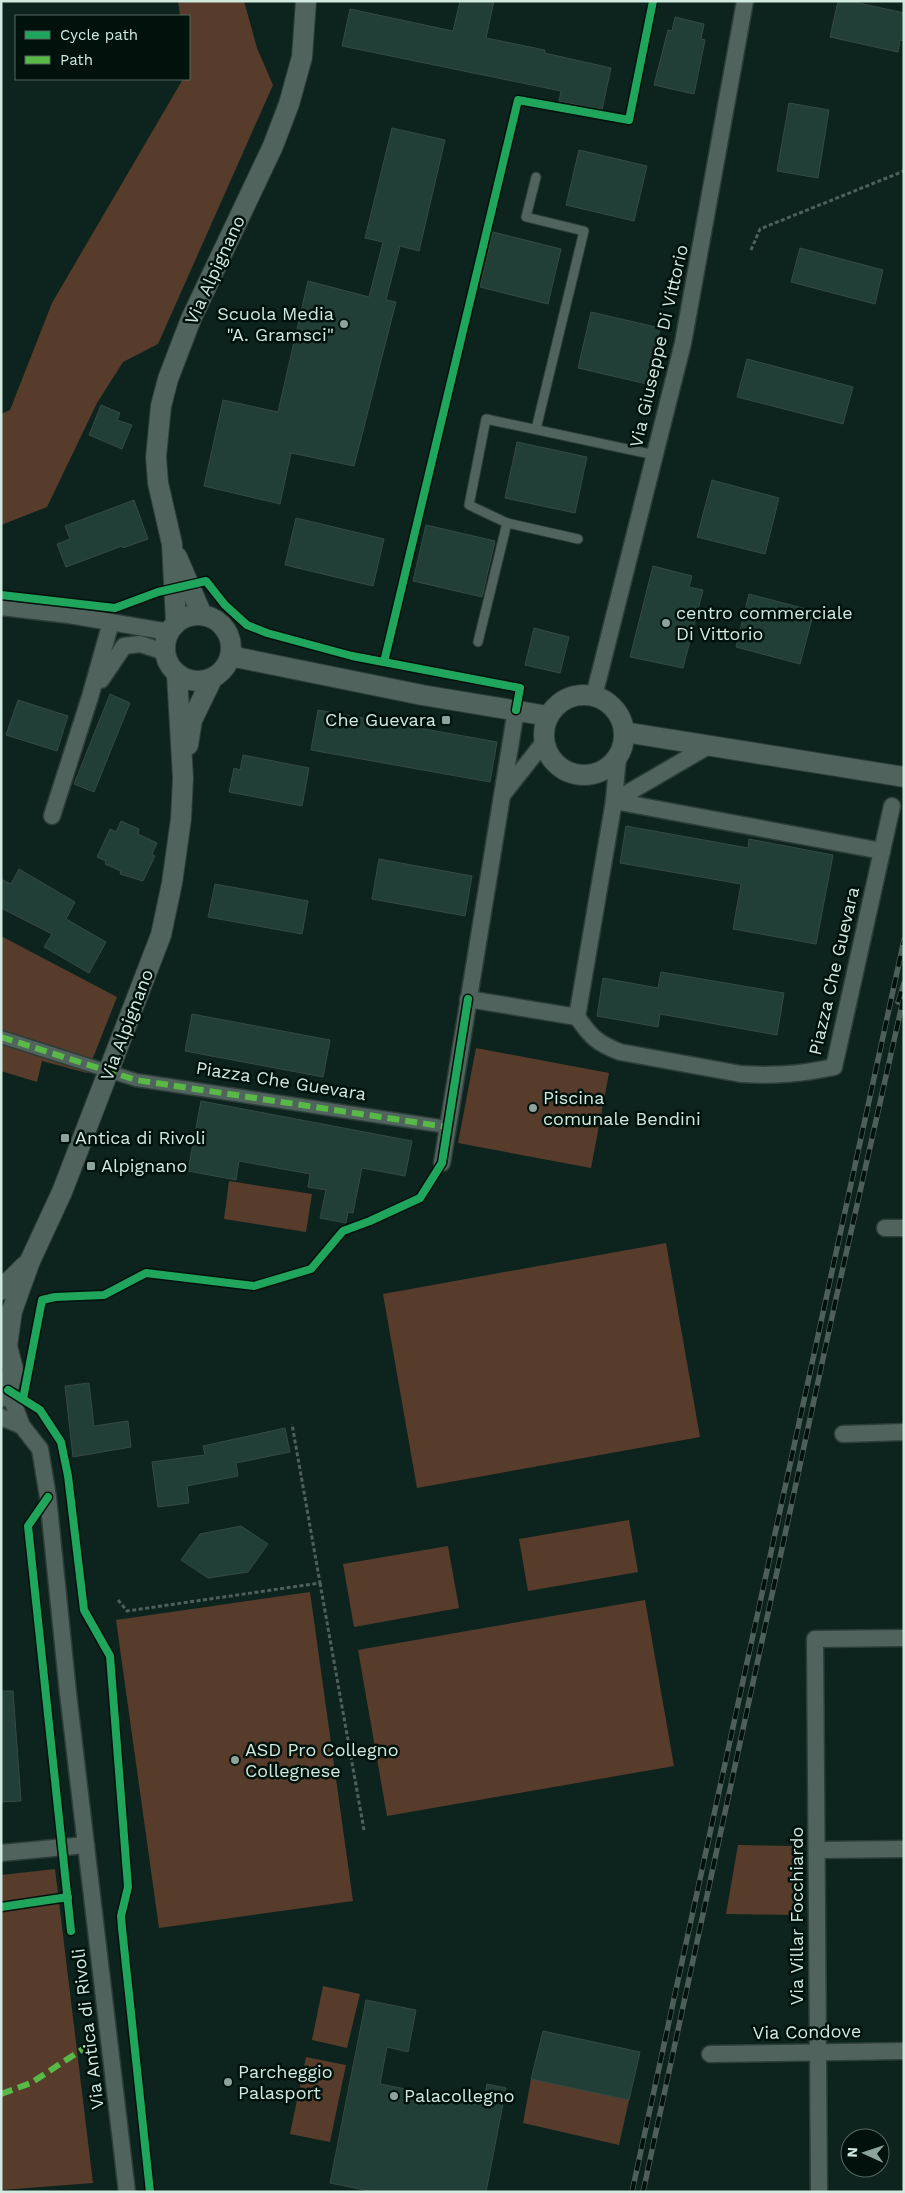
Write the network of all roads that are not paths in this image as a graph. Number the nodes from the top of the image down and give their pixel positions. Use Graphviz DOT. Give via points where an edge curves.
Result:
graph roads {
  1 [pos="306,1"];
  2 [pos="745,1"];
  3 [pos="536,177"];
  4 [pos="536,430"];
  5 [pos="655,455"];
  6 [pos="507,523"];
  7 [pos="578,539"];
  8 [pos="172,544"];
  9 [pos="1,607"];
  10 [pos="202,615"];
  11 [pos="111,622"];
  12 [pos="173,627"];
  13 [pos="478,642"];
  14 [pos="165,652"];
  15 [pos="230,656"];
  16 [pos="177,674"];
  17 [pos="212,679"];
  18 [pos="594,696"];
  19 [pos="90,697"];
  20 [pos="516,710"];
  21 [pos="548,716"];
  22 [pos="624,732"];
  23 [pos="544,741"];
  24 [pos="710,745"];
  25 [pos="618,755"];
  26 [pos="904,777"];
  27 [pos="183,778"];
  28 [pos="502,795"];
  29 [pos="614,801"];
  30 [pos="892,806"];
  31 [pos="52,816"];
  32 [pos="882,852"];
  33 [pos="468,999"];
  34 [pos="578,1017"];
  35 [pos="1,1037"];
  36 [pos="110,1070"];
  37 [pos="448,1126"];
  38 [pos="442,1163"];
  39 [pos="884,1228"];
  40 [pos="904,1228"];
  41 [pos="30,1261"];
  42 [pos="1,1290"];
  43 [pos="4,1343"];
  44 [pos="5,1393"];
  45 [pos="1,1417"];
  46 [pos="22,1426"];
  47 [pos="904,1432"];
  48 [pos="843,1434"];
  49 [pos="904,1638"];
  50 [pos="86,1845"];
  51 [pos="904,1849"];
  52 [pos="817,1850"];
  53 [pos="1,1853"];
  54 [pos="904,2051"];
  55 [pos="818,2052"];
  56 [pos="710,2054"];
  57 [pos="129,2188"];
  58 [pos="819,2192"];
  1 -- 8 [label="street, Via Alpignano" via="302,57 273,146 191,319 161,406 156,466"];
  2 -- 5 [label="street, Via Giuseppe Di Vittorio" via="683,344"];
  3 -- 4 [label="lane" via="526,217 584,231"];
  4 -- 5 [label="lane"];
  4 -- 6 [label="lane" via="486,419 469,505"];
  5 -- 18 [label="street, Via Giuseppe Di Vittorio"];
  6 -- 7 [label="lane"];
  6 -- 13 [label="lane"];
  8 -- 10 [label="street, Via Alpignano"];
  8 -- 12 [label="street, Via Alpignano"];
  9 -- 11 [label="street"];
  10 -- 12 [label="street" via="186,617"];
  10 -- 15 [label="street" via="214,619 225,629 231,642"];
  11 -- 12 [label="street"];
  11 -- 19 [label="street"];
  12 -- 14 [label="street"];
  14 -- 16 [label="street"];
  14 -- 19 [label="street" via="140,644 124,646"];
  15 -- 17 [label="street" via="223,671"];
  15 -- 20 [label="street" via="422,695"];
  16 -- 17 [label="street" via="195,682"];
  16 -- 27 [label="street, Via Alpignano"];
  17 -- 27 [label="street, Via Alpignano" via="192,720"];
  18 -- 21 [label="street" via="581,695 564,700"];
  18 -- 22 [label="street" via="610,705"];
  19 -- 31 [label="street"];
  20 -- 21 [label="street"];
  20 -- 28 [label="street"];
  21 -- 23 [label="street"];
  22 -- 24 [label="street"];
  22 -- 25 [label="street"];
  23 -- 25 [label="street" via="554,763 568,772 588,775 605,769"];
  23 -- 28 [label="street"];
  24 -- 26 [label="street"];
  24 -- 29 [label="street"];
  25 -- 29 [label="street"];
  27 -- 36 [label="street, Via Alpignano" via="181,819 161,935"];
  28 -- 33 [label="street"];
  29 -- 32 [label="street"];
  29 -- 34 [label="street"];
  30 -- 32 [label="street, Piazza Che Guevara"];
  32 -- 34 [label="street, Piazza Che Guevara" via="834,1067 789,1076 742,1074 620,1052 591,1037"];
  33 -- 34 [label="street"];
  33 -- 37 [label="street"];
  35 -- 36 [label="street, Piazza Che Guevara"];
  36 -- 37 [label="street, Piazza Che Guevara" via="136,1080"];
  36 -- 41 [label="street, Via Alpignano" via="62,1192"];
  37 -- 38 [label="street"];
  39 -- 40 [label="street"];
  41 -- 42 [label="street"];
  41 -- 43 [label="street, Via Alpignano"];
  43 -- 44 [label="street" via="13,1369"];
  44 -- 46 [label="street"];
  45 -- 46 [label="street"];
  46 -- 50 [label="street, Via Antica di Rivoli" via="40,1449 48,1497"];
  47 -- 48 [label="street"];
  49 -- 52 [label="street, Via Villar Focchiardo" via="815,1639"];
  50 -- 53 [label="street"];
  50 -- 57 [label="street, Via Antica di Rivoli"];
  51 -- 52 [label="street"];
  52 -- 55 [label="street, Via Villar Focchiardo"];
  54 -- 55 [label="street, Via Condove"];
  55 -- 56 [label="street, Via Condove"];
  55 -- 58 [label="street, Via Villar Focchiardo"];
}
